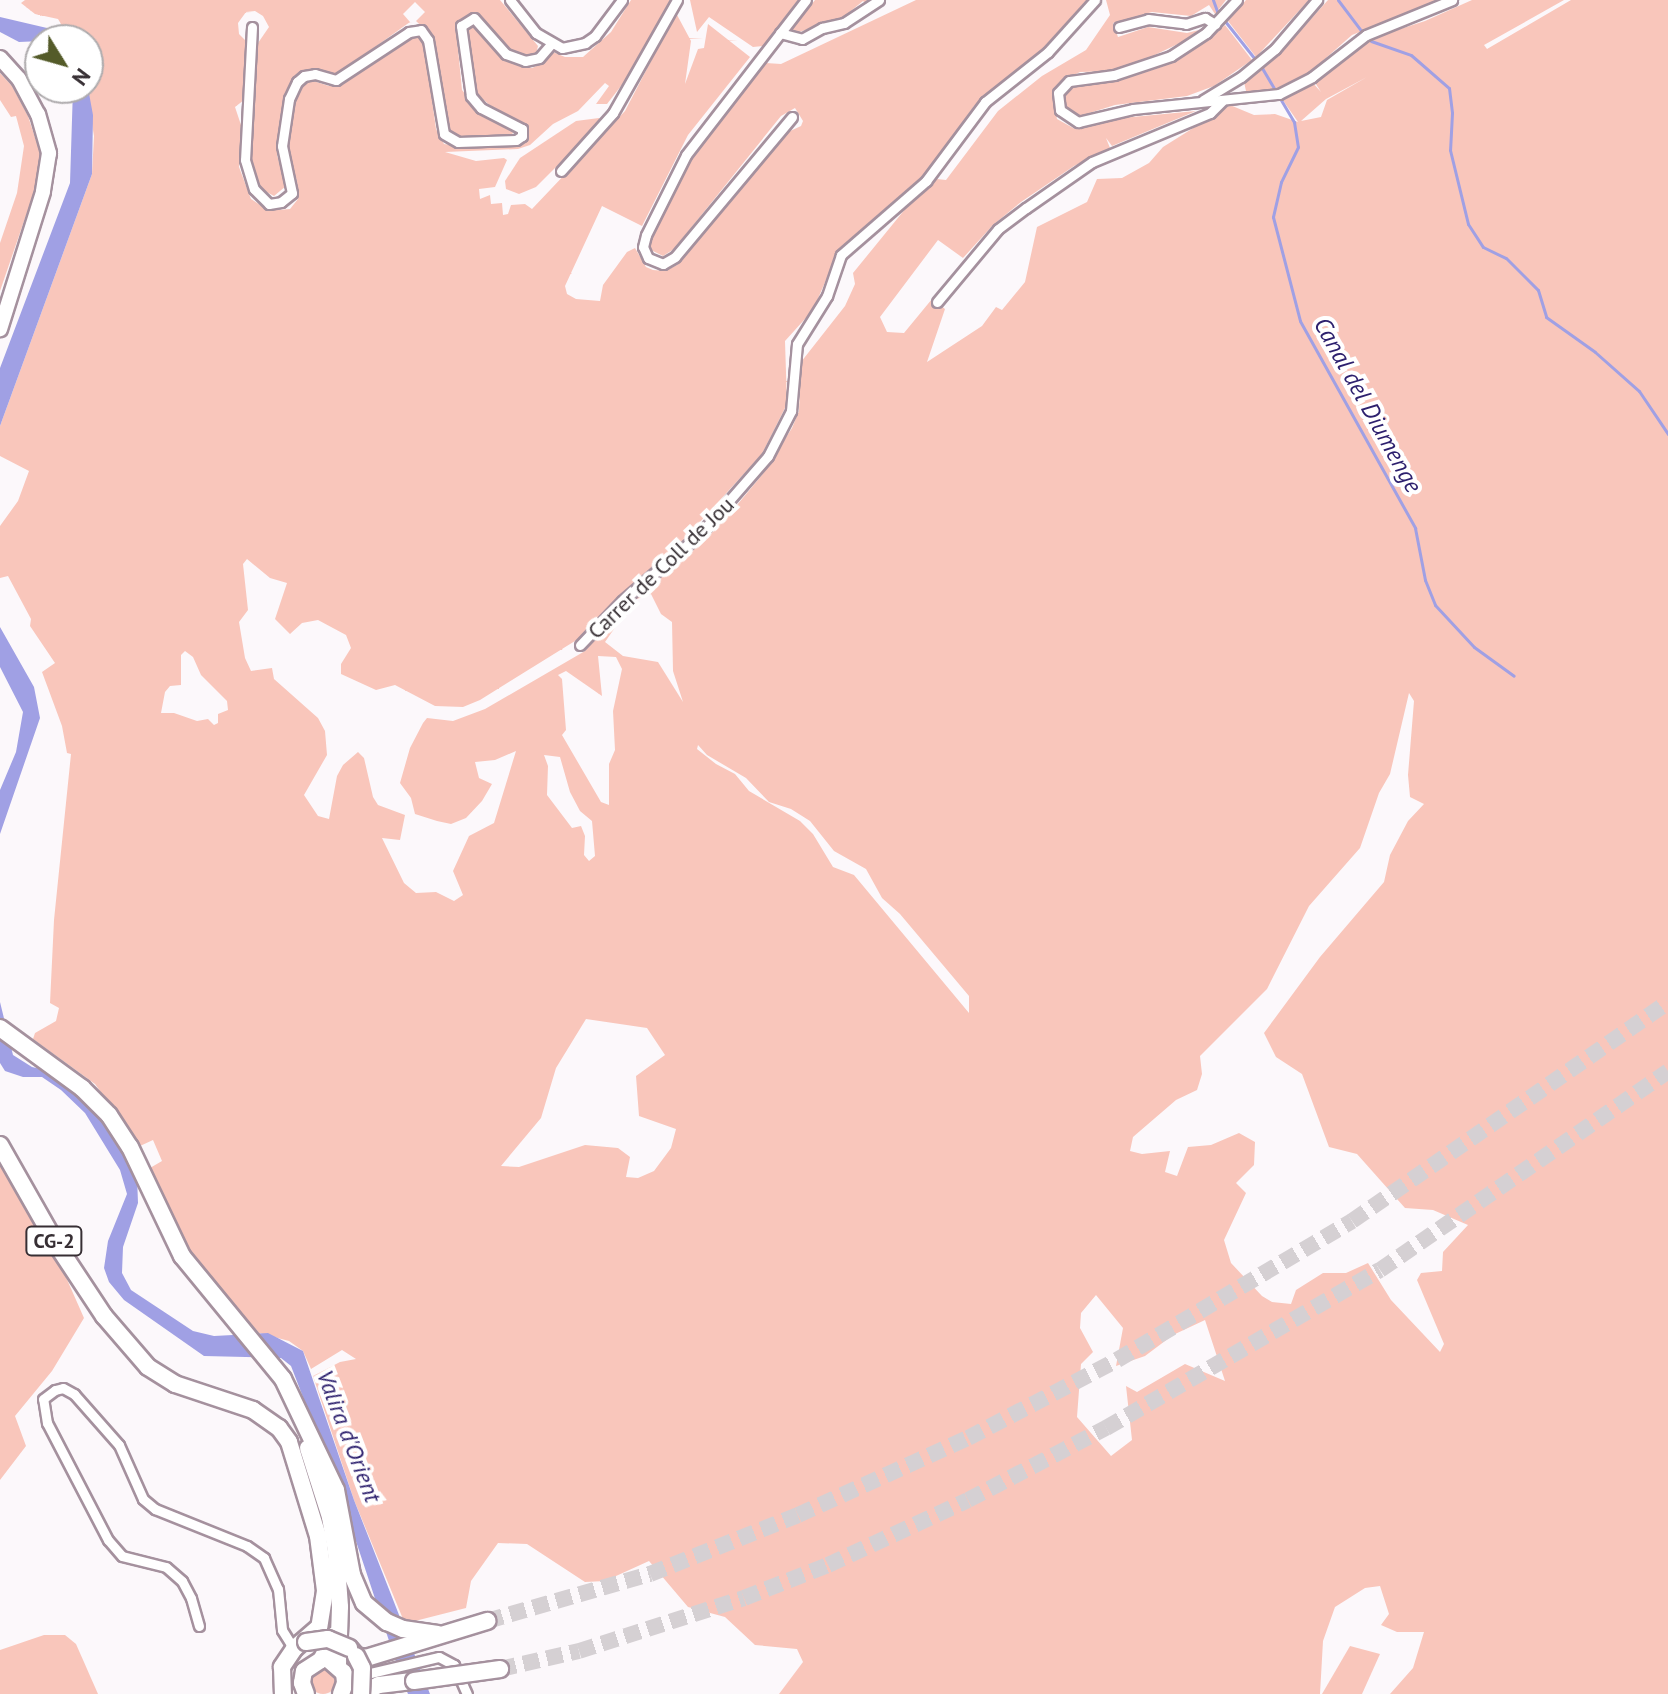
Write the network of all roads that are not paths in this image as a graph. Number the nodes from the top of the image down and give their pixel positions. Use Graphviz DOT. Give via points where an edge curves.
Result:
graph roads {
  1 [pos="510,0"];
  2 [pos="622,0"];
  3 [pos="677,0"];
  4 [pos="806,0"];
  5 [pos="879,0"];
  6 [pos="1095,0"];
  7 [pos="1237,0"];
  8 [pos="1317,0"];
  9 [pos="1452,0"];
  10 [pos="1220,20"];
  11 [pos="252,27"];
  12 [pos="1119,27"];
  13 [pos="780,33"];
  14 [pos="551,44"];
  15 [pos="0,58"];
  16 [pos="1241,77"];
  17 [pos="1243,99"];
  18 [pos="1222,101"];
  19 [pos="1200,102"];
  20 [pos="792,117"];
  21 [pos="561,171"];
  22 [pos="937,302"];
  23 [pos="0,329"];
  24 [pos="580,645"];
  25 [pos="0,1028"];
  26 [pos="0,1145"];
  27 [pos="116,1333"];
  28 [pos="283,1379"];
  29 [pos="313,1461"];
  30 [pos="352,1575"];
  31 [pos="487,1621"];
  32 [pos="199,1626"];
  33 [pos="339,1626"];
  34 [pos="438,1634"];
  35 [pos="300,1645"];
  36 [pos="353,1652"];
  37 [pos="321,1660"];
  38 [pos="500,1669"];
  39 [pos="341,1679"];
  40 [pos="414,1681"];
  41 [pos="283,1694"];
  42 [pos="306,1694"];
  43 [pos="361,1694"];
  44 [pos="382,1694"];
  45 [pos="467,1694"];
  1 -- 14 [label="street"];
  2 -- 14 [label="street" via="585,43 562,48"];
  3 -- 21 [label="street" via="613,113"];
  4 -- 13 [label="street"];
  5 -- 13 [label="street" via="844,23 802,39"];
  6 -- 24 [label="street, Carrer de Coll de Jou" via="1048,52 985,102 926,181 841,255 827,296 797,344 791,411 768,456 700,534"];
  7 -- 10 [label="street"];
  8 -- 16 [label="street"];
  9 -- 17 [label="street" via="1366,35 1312,77 1278,94"];
  10 -- 12 [label="street" via="1186,24 1148,19"];
  10 -- 19 [label="street" via="1171,56 1138,69 1069,81 1057,102 1065,116 1078,122"];
  11 -- 14 [label="street" via="245,160 254,189 269,204 292,193 282,146 289,99 304,76 336,80 409,32 421,30 428,40 444,134 458,142 516,140 522,129 481,108 471,96 461,26 474,18 506,54 525,61 539,58"];
  13 -- 20 [label="street" via="686,155 646,235 643,247 648,258 663,264 675,257"];
  15 -- 23 [label="main road" via="38,114 49,153 43,192"];
  16 -- 17 [label="street"];
  16 -- 19 [label="street"];
  17 -- 18 [label="street"];
  18 -- 19 [label="street"];
  18 -- 22 [label="street" via="1210,113 1092,162 1026,208 998,229"];
  25 -- 28 [label="highway" via="82,1088 109,1115 182,1256"];
  26 -- 27 [label="highway, CG-2" via="55,1242"];
  27 -- 29 [label="highway" via="165,1369 245,1398 278,1417"];
  27 -- 35 [label="highway, CG-2" via="162,1378 269,1419 285,1436 318,1536 324,1577 322,1618"];
  28 -- 29 [label="highway"];
  28 -- 30 [label="highway" via="328,1469"];
  29 -- 33 [label="highway" via="336,1552"];
  30 -- 34 [label="highway" via="364,1603 387,1622"];
  30 -- 36 [label="highway"];
  31 -- 34 [label="highway"];
  32 -- 35 [label="street" via="182,1581 166,1567 122,1556 108,1540 47,1423 43,1399 63,1388 74,1394 119,1445 143,1499 155,1509 264,1558 278,1589 282,1630"];
  33 -- 37 [label="highway"];
  33 -- 39 [label="highway"];
  34 -- 36 [label="highway" via="374,1657"];
  35 -- 36 [label="highway, bridge" via="328,1639"];
  35 -- 41 [label="highway, CG-2" via="282,1667"];
  36 -- 43 [label="highway, bridge" via="362,1668"];
  37 -- 39 [label="highway"];
  37 -- 42 [label="highway" via="304,1671"];
  38 -- 40 [label="highway, bridge"];
  39 -- 45 [label="street" via="447,1659"];
  40 -- 43 [label="highway" via="379,1685"];
  40 -- 44 [label="highway"];
}
